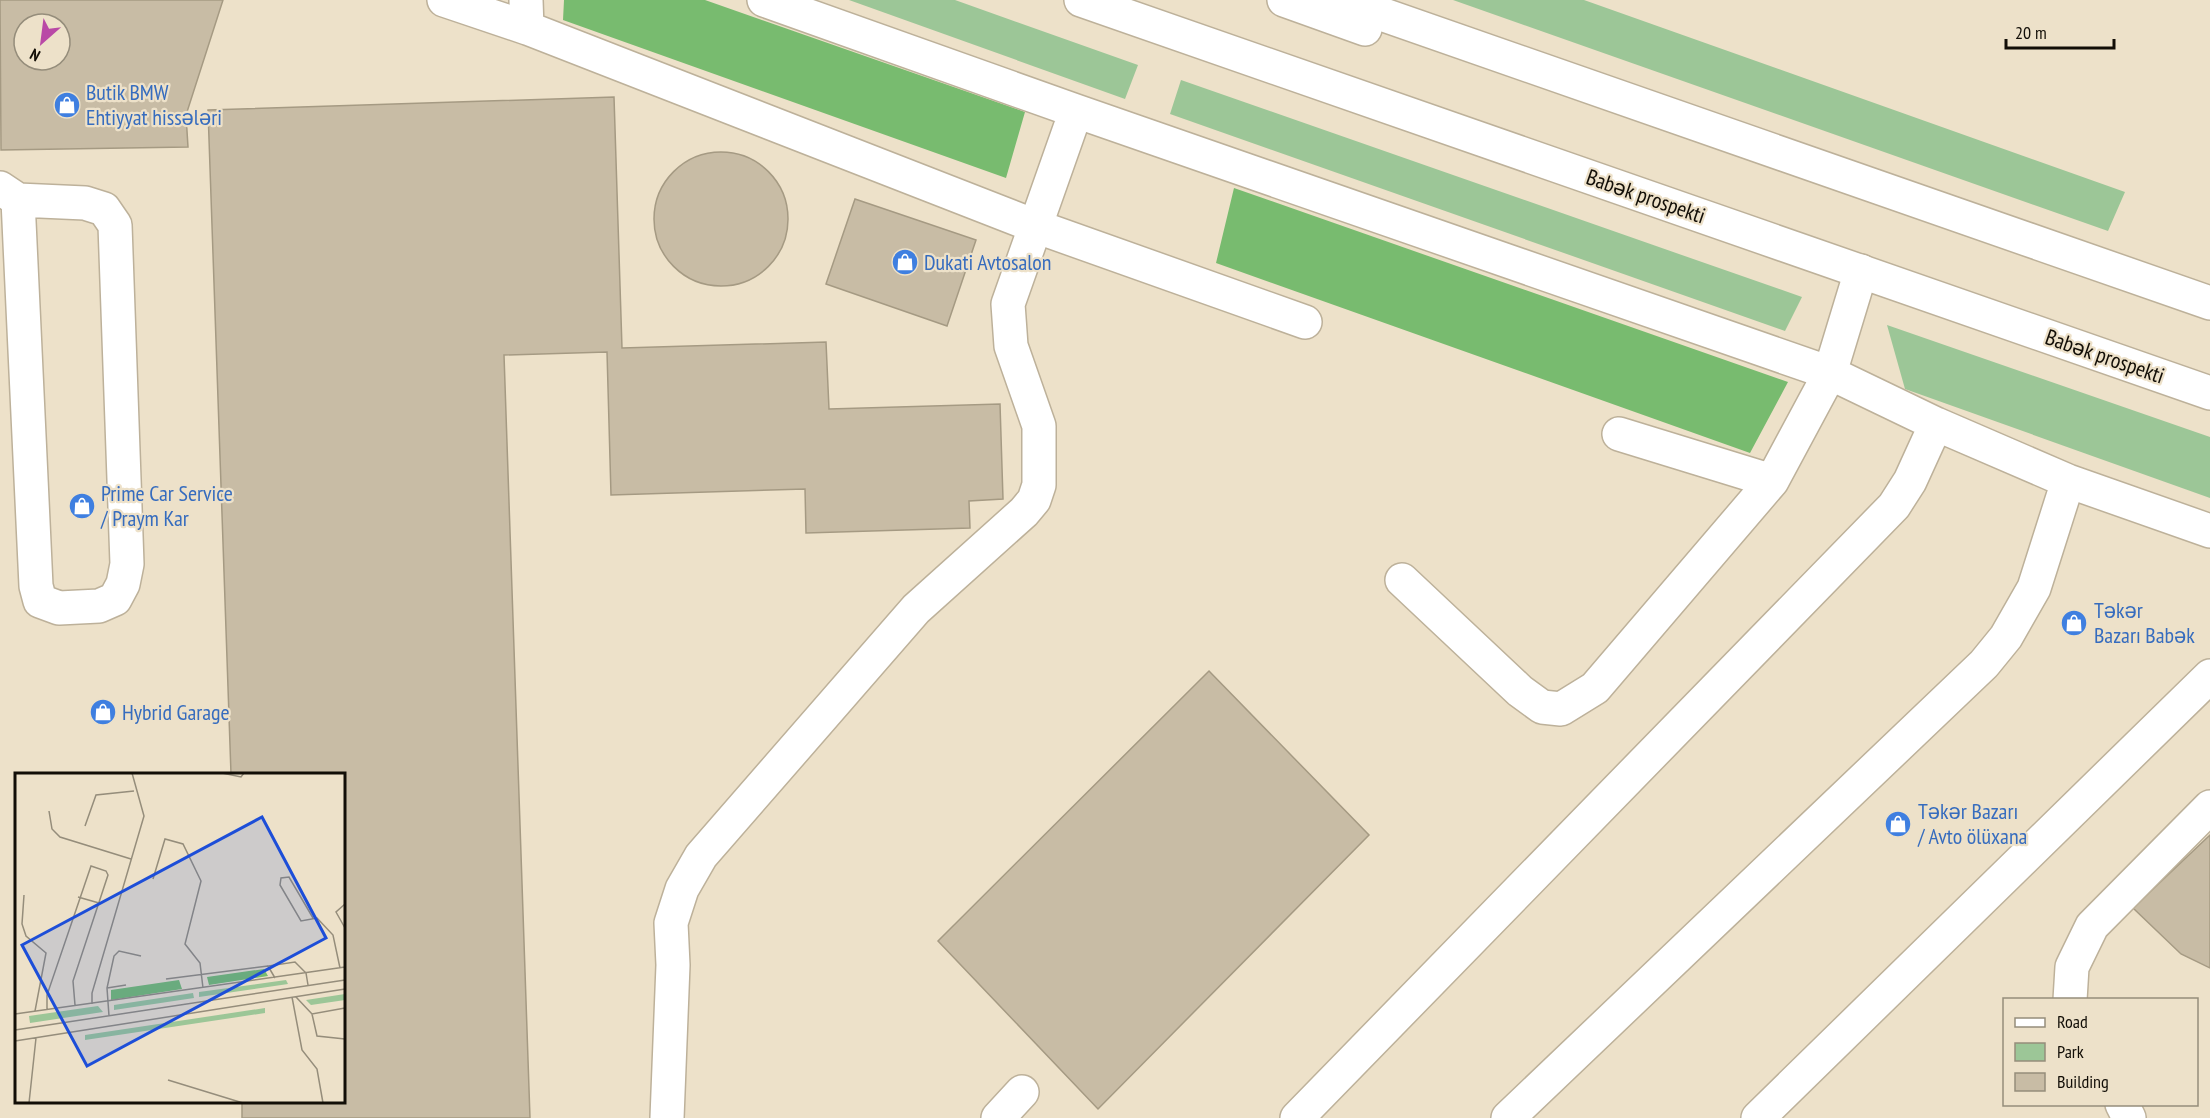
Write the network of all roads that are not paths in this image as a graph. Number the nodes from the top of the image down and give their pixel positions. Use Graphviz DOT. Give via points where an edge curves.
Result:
graph roads {
  1 [pos="444,0"];
  2 [pos="764,0"];
  3 [pos="1081,0"];
  4 [pos="1124,0"];
  5 [pos="1284,0"];
  6 [pos="1341,0"];
  7 [pos="526,14"];
  8 [pos="1274,67"];
  9 [pos="1579,81"];
  10 [pos="1076,111"];
  11 [pos="9,194"];
  12 [pos="1035,226"];
  13 [pos="1861,271"];
  14 [pos="2210,303"];
  15 [pos="1305,322"];
  16 [pos="1830,373"];
  17 [pos="2210,393"];
  18 [pos="1936,424"];
  19 [pos="1619,434"];
  20 [pos="1772,481"];
  21 [pos="2068,481"];
  22 [pos="2210,531"];
  23 [pos="1402,580"];
  24 [pos="2210,676"];
  25 [pos="2210,807"];
  26 [pos="2070,998"];
  27 [pos="1022,1092"];
  28 [pos="668,1118"];
  29 [pos="999,1118"];
  30 [pos="1297,1118"];
  31 [pos="1508,1118"];
  32 [pos="1758,1118"];
  1 -- 7 [label="main road"];
  2 -- 10 [label="main road"];
  3 -- 8 [label="main road, Babək prospekti"];
  4 -- 8 [label="main road" via="1203,29"];
  5 -- 9 [label="main road" via="1461,63"];
  6 -- 9 [label="main road"];
  7 -- 12 [label="main road"];
  8 -- 13 [label="main road, Babək prospekti"];
  9 -- 14 [label="main road"];
  10 -- 12 [label="main road"];
  10 -- 16 [label="main road"];
  11 -- 11 [label="main road" via="85,203 104,209 115,225 127,564 115,599 99,606 59,608 40,601 36,586"];
  12 -- 15 [label="main road"];
  12 -- 28 [label="main road" via="1008,304 1011,346 1039,426 1039,485 1034,500 916,609 701,856 682,889 671,923"];
  13 -- 16 [label="main road"];
  13 -- 17 [label="main road, Babək prospekti"];
  16 -- 18 [label="main road"];
  16 -- 20 [label="main road"];
  18 -- 21 [label="main road"];
  18 -- 30 [label="main road" via="1894,506"];
  19 -- 20 [label="main road"];
  20 -- 23 [label="main road" via="1595,688 1561,709 1542,707 1520,691"];
  21 -- 22 [label="main road"];
  21 -- 31 [label="main road" via="2034,588 2006,638 1984,664"];
  24 -- 32 [label="main road"];
  25 -- 26 [label="main road" via="2092,926 2072,967"];
  27 -- 29 [label="main road"];
}
